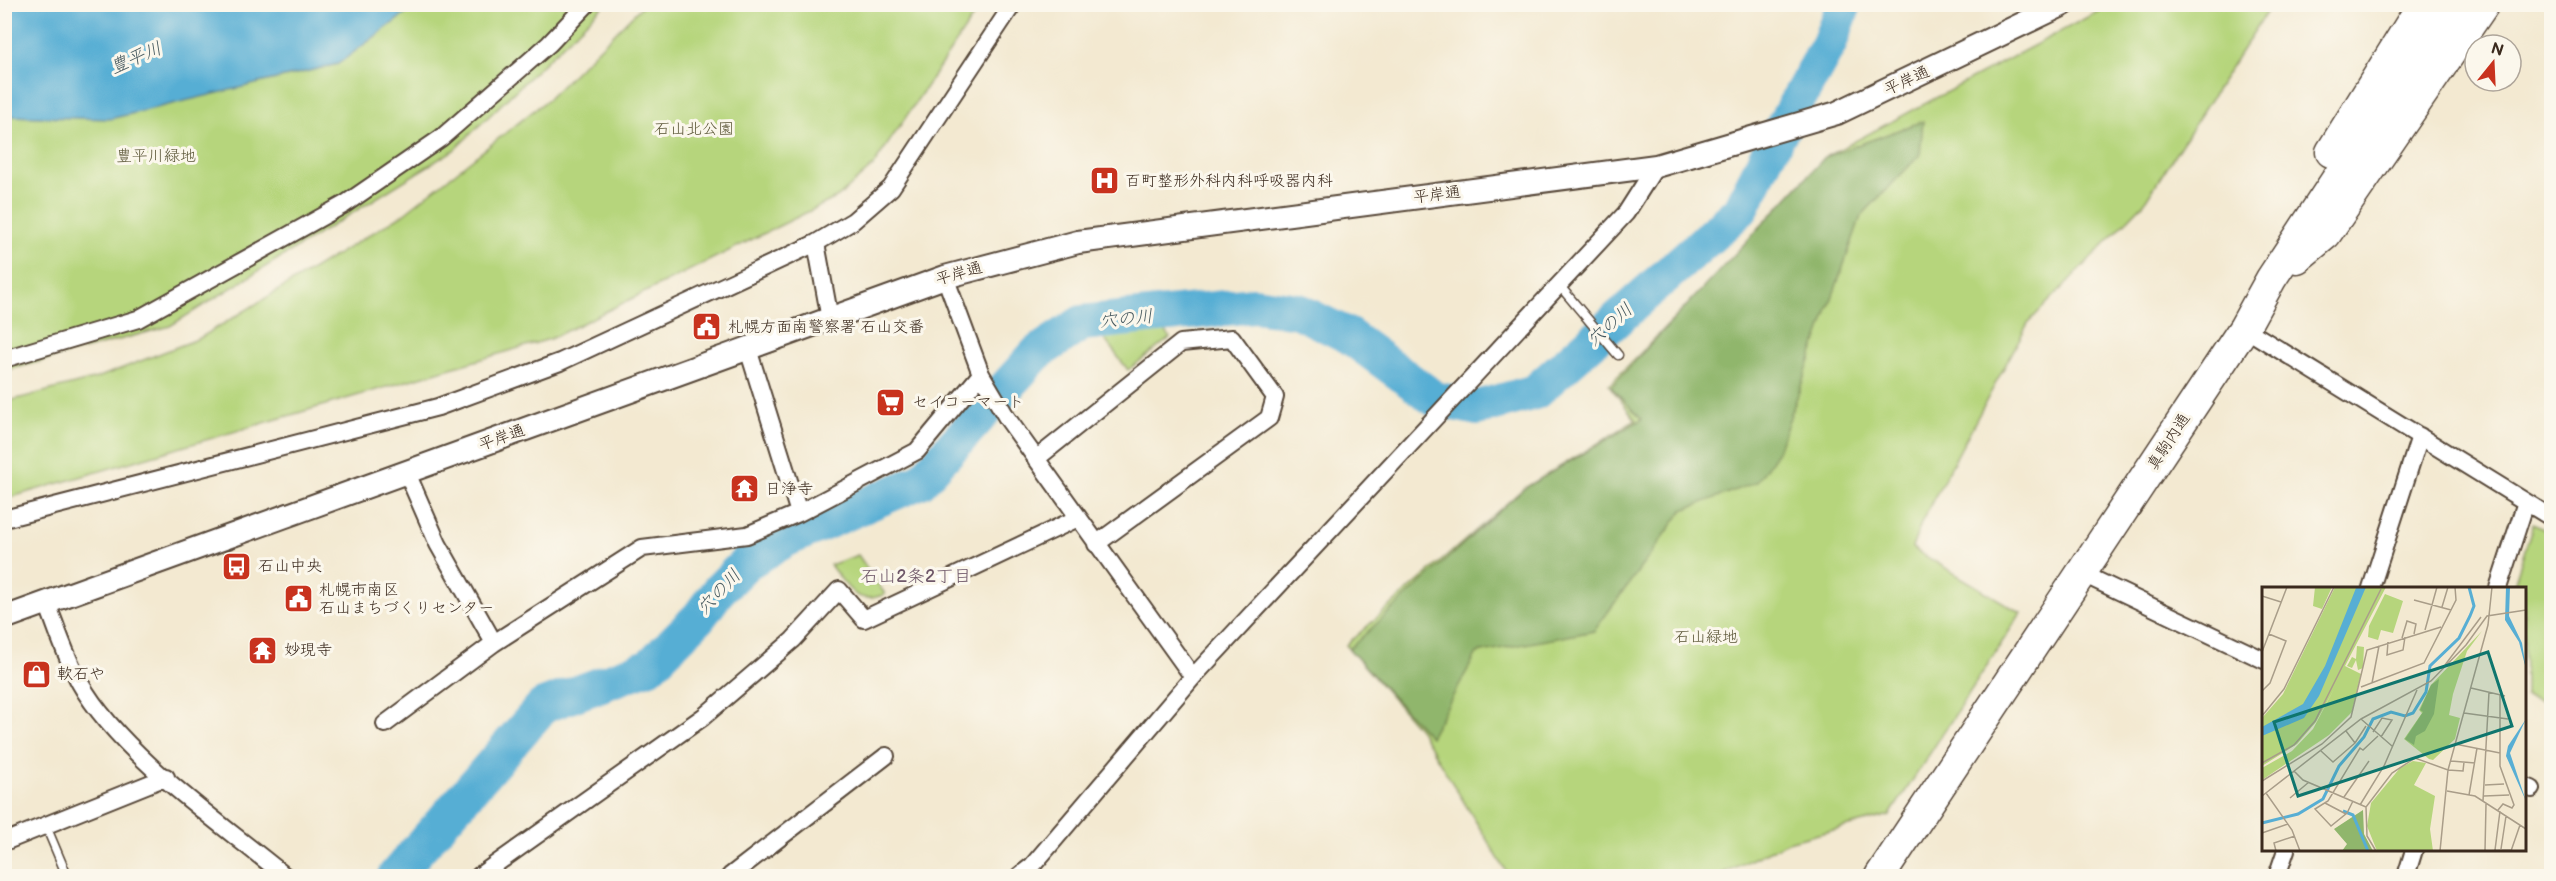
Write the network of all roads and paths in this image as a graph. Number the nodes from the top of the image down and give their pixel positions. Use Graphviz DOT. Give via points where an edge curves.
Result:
graph roads {
  1 [pos="587,4"];
  2 [pos="1013,4"];
  3 [pos="2029,4"];
  4 [pos="2064,4"];
  5 [pos="2423,4"];
  6 [pos="2452,4"];
  7 [pos="2484,4"];
  8 [pos="1946,63"];
  9 [pos="1656,166"];
  10 [pos="816,243"];
  11 [pos="945,277"];
  12 [pos="2271,279"];
  13 [pos="1559,285"];
  14 [pos="830,319"];
  15 [pos="2244,328"];
  16 [pos="748,348"];
  17 [pos="1618,355"];
  18 [pos="4,359"];
  19 [pos="984,380"];
  20 [pos="2420,436"];
  21 [pos="1035,459"];
  22 [pos="407,473"];
  23 [pos="2526,502"];
  24 [pos="799,513"];
  25 [pos="1078,518"];
  26 [pos="2552,518"];
  27 [pos="4,519"];
  28 [pos="1096,544"];
  29 [pos="2083,574"];
  30 [pos="2371,587"];
  31 [pos="2498,587"];
  32 [pos="47,603"];
  33 [pos="4,618"];
  34 [pos="494,643"];
  35 [pos="2262,659"];
  36 [pos="1194,677"];
  37 [pos="385,724"];
  38 [pos="886,756"];
  39 [pos="166,777"];
  40 [pos="46,826"];
  41 [pos="4,842"];
  42 [pos="2285,851"];
  43 [pos="2413,851"];
  44 [pos="67,876"];
  45 [pos="285,876"];
  46 [pos="479,876"];
  47 [pos="730,876"];
  48 [pos="1019,876"];
  49 [pos="1880,876"];
  50 [pos="2277,876"];
  51 [pos="2406,876"];
  1 -- 18 [label="street" via="549,44 441,138 345,204 138,318"];
  2 -- 10 [label="street" via="891,188 853,221"];
  3 -- 8 [label="street, 平岸通"];
  4 -- 8 [label="street, 平岸通"];
  5 -- 12 [label="highway" via="2295,210"];
  6 -- 12 [label="highway, 真駒内通"];
  7 -- 12 [label="highway" via="2326,234"];
  8 -- 9 [label="street, 平岸通" via="1837,113"];
  9 -- 11 [label="street, 平岸通" via="1078,242"];
  9 -- 13 [label="street" via="1626,213"];
  10 -- 14 [label="street"];
  10 -- 27 [label="street" via="560,362 438,407"];
  11 -- 14 [label="street, 平岸通"];
  11 -- 19 [label="street"];
  12 -- 15 [label="highway, 真駒内通"];
  13 -- 17 [label="lane"];
  13 -- 36 [label="street"];
  14 -- 16 [label="street, 平岸通"];
  15 -- 20 [label="street"];
  15 -- 29 [label="highway, 真駒内通"];
  16 -- 22 [label="street, 平岸通"];
  16 -- 24 [label="street"];
  19 -- 21 [label="street"];
  19 -- 24 [label="street" via="917,452"];
  20 -- 23 [label="street"];
  20 -- 30 [label="street"];
  21 -- 25 [label="street"];
  21 -- 28 [label="street" via="1181,344 1232,338 1275,397 1269,418"];
  22 -- 32 [label="street, 平岸通"];
  22 -- 34 [label="street" via="438,544"];
  23 -- 26 [label="street"];
  23 -- 31 [label="street"];
  24 -- 34 [label="street" via="747,536 642,548"];
  25 -- 28 [label="street"];
  25 -- 46 [label="street" via="864,619 839,590 792,640 703,717"];
  28 -- 36 [label="street"];
  29 -- 35 [label="street"];
  29 -- 49 [label="highway, 真駒内通"];
  32 -- 33 [label="street, 平岸通"];
  32 -- 39 [label="street" via="80,683 110,726"];
  34 -- 37 [label="street"];
  36 -- 48 [label="street" via="1032,866"];
  38 -- 47 [label="street"];
  39 -- 40 [label="street"];
  39 -- 45 [label="street"];
  40 -- 41 [label="street"];
  40 -- 44 [label="lane"];
  42 -- 50 [label="street"];
  43 -- 51 [label="street"];
}
